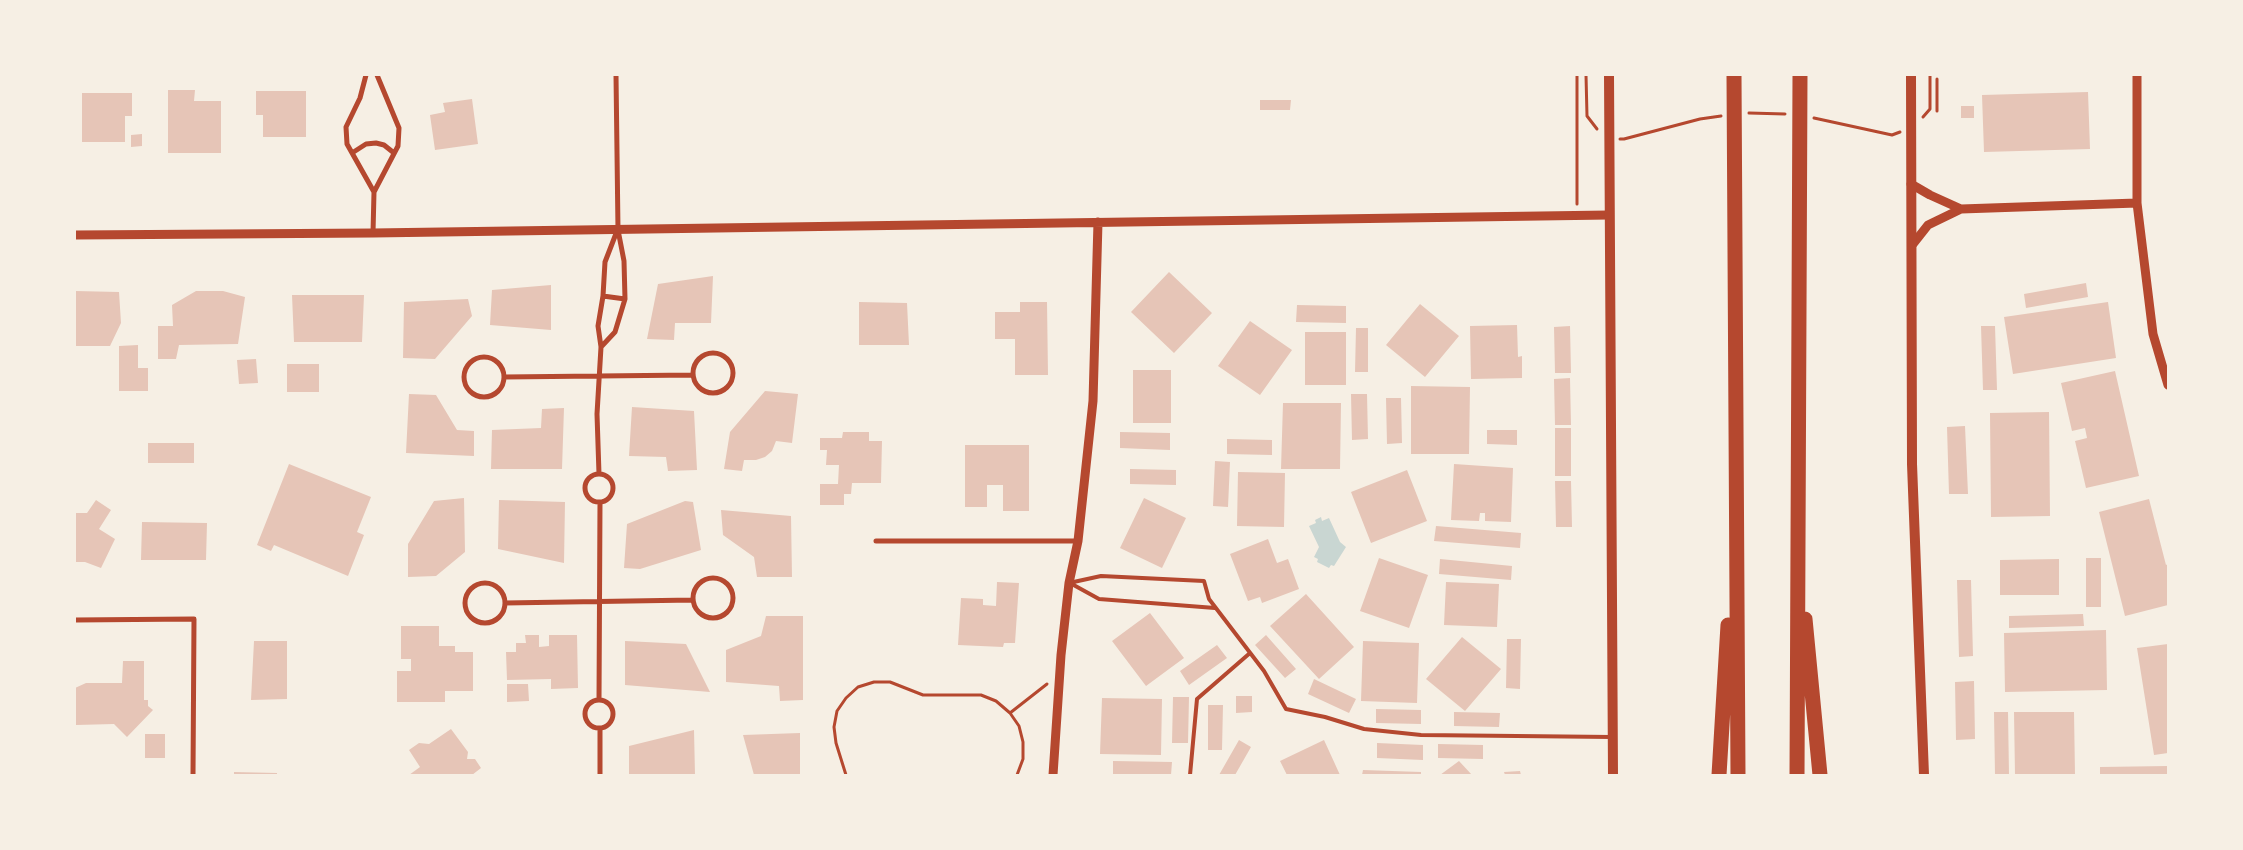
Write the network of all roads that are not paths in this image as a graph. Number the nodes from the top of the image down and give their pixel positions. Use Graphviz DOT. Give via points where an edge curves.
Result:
graph roads {
  1 [pos="366,75"];
  2 [pos="377,75"];
  3 [pos="616,75"];
  4 [pos="1609,75"];
  5 [pos="1734,75"];
  6 [pos="1800,75"];
  7 [pos="1911,75"];
  8 [pos="2137,75"];
  9 [pos="352,153"];
  10 [pos="394,153"];
  11 [pos="1911,184"];
  12 [pos="374,192"];
  13 [pos="2137,203"];
  14 [pos="1961,209"];
  15 [pos="1609,214"];
  16 [pos="1098,222"];
  17 [pos="618,230"];
  18 [pos="373,233"];
  19 [pos="75,235"];
  20 [pos="1913,244"];
  21 [pos="603,296"];
  22 [pos="625,299"];
  23 [pos="601,346"];
  24 [pos="599,374"];
  25 [pos="693,374"];
  26 [pos="504,377"];
  27 [pos="2168,385"];
  28 [pos="599,474"];
  29 [pos="1736,501"];
  30 [pos="600,502"];
  31 [pos="1797,538"];
  32 [pos="876,541"];
  33 [pos="1078,541"];
  34 [pos="1070,583"];
  35 [pos="693,600"];
  36 [pos="599,601"];
  37 [pos="505,603"];
  38 [pos="1216,608"];
  39 [pos="75,620"];
  40 [pos="1250,653"];
  41 [pos="599,700"];
  42 [pos="600,728"];
  43 [pos="1614,737"];
  44 [pos="193,775"];
  45 [pos="600,775"];
  46 [pos="1053,775"];
  47 [pos="1190,775"];
  48 [pos="1613,775"];
  49 [pos="1719,775"];
  50 [pos="1738,775"];
  51 [pos="1797,775"];
  52 [pos="1820,775"];
  53 [pos="1924,775"];
  1 -- 9 [label="street" via="360,98 346,127 347,144"];
  2 -- 10 [label="street" via="399,128 398,146"];
  3 -- 17 [label="street"];
  4 -- 15 [label="main road"];
  5 -- 29 [label="highway"];
  6 -- 31 [label="highway"];
  7 -- 11 [label="main road"];
  8 -- 13 [label="street"];
  9 -- 10 [label="street" via="366,144 376,143"];
  9 -- 12 [label="street"];
  10 -- 12 [label="street"];
  11 -- 14 [label="street"];
  11 -- 20 [label="main road"];
  12 -- 18 [label="street"];
  13 -- 14 [label="street"];
  13 -- 27 [label="street" via="2153,334"];
  14 -- 20 [label="street" via="1928,225"];
  15 -- 16 [label="street"];
  15 -- 43 [label="main road"];
  16 -- 17 [label="street"];
  16 -- 33 [label="street" via="1092,401"];
  17 -- 18 [label="street"];
  17 -- 21 [label="street" via="605,262"];
  17 -- 22 [label="street" via="624,261"];
  18 -- 19 [label="street"];
  20 -- 53 [label="main road" via="1913,523"];
  21 -- 22 [label="street"];
  21 -- 23 [label="street" via="598,326"];
  22 -- 23 [label="street" via="615,332"];
  23 -- 24 [label="street"];
  24 -- 25 [label="street"];
  24 -- 26 [label="street"];
  24 -- 28 [label="street"];
  25 -- 25 [label="street" via="704,391 718,392 729,384 733,371 724,356 711,353 700,358"];
  26 -- 26 [label="street" via="499,364 487,357 468,364 464,377 472,393 484,396 495,393"];
  28 -- 30 [label="street" via="608,477 613,485 609,498"];
  28 -- 30 [label="street" via="588,480 586,489 588,497"];
  29 -- 49 [label="highway"];
  29 -- 50 [label="highway"];
  30 -- 36 [label="street"];
  31 -- 51 [label="highway"];
  31 -- 52 [label="highway"];
  32 -- 33 [label="street"];
  33 -- 34 [label="street"];
  34 -- 38 [label="lane" via="1099,599"];
  34 -- 38 [label="lane" via="1101,576 1204,581 1205,591"];
  34 -- 46 [label="street" via="1059,673"];
  35 -- 35 [label="street" via="699,612 712,618 730,610 733,596 723,581 711,578 696,588"];
  35 -- 36 [label="street"];
  36 -- 37 [label="street"];
  36 -- 41 [label="street"];
  37 -- 37 [label="street" via="500,590 488,584 475,586 466,604 474,620 486,623 502,614"];
  38 -- 40 [label="lane"];
  39 -- 44 [label="street" via="194,619"];
  40 -- 43 [label="lane" via="1286,709 1364,729 1421,735"];
  40 -- 47 [label="lane" via="1197,699"];
  41 -- 42 [label="street" via="608,703 613,711 609,724"];
  41 -- 42 [label="street" via="588,706 586,714 588,722"];
  42 -- 45 [label="street"];
  43 -- 48 [label="main road"];
}
